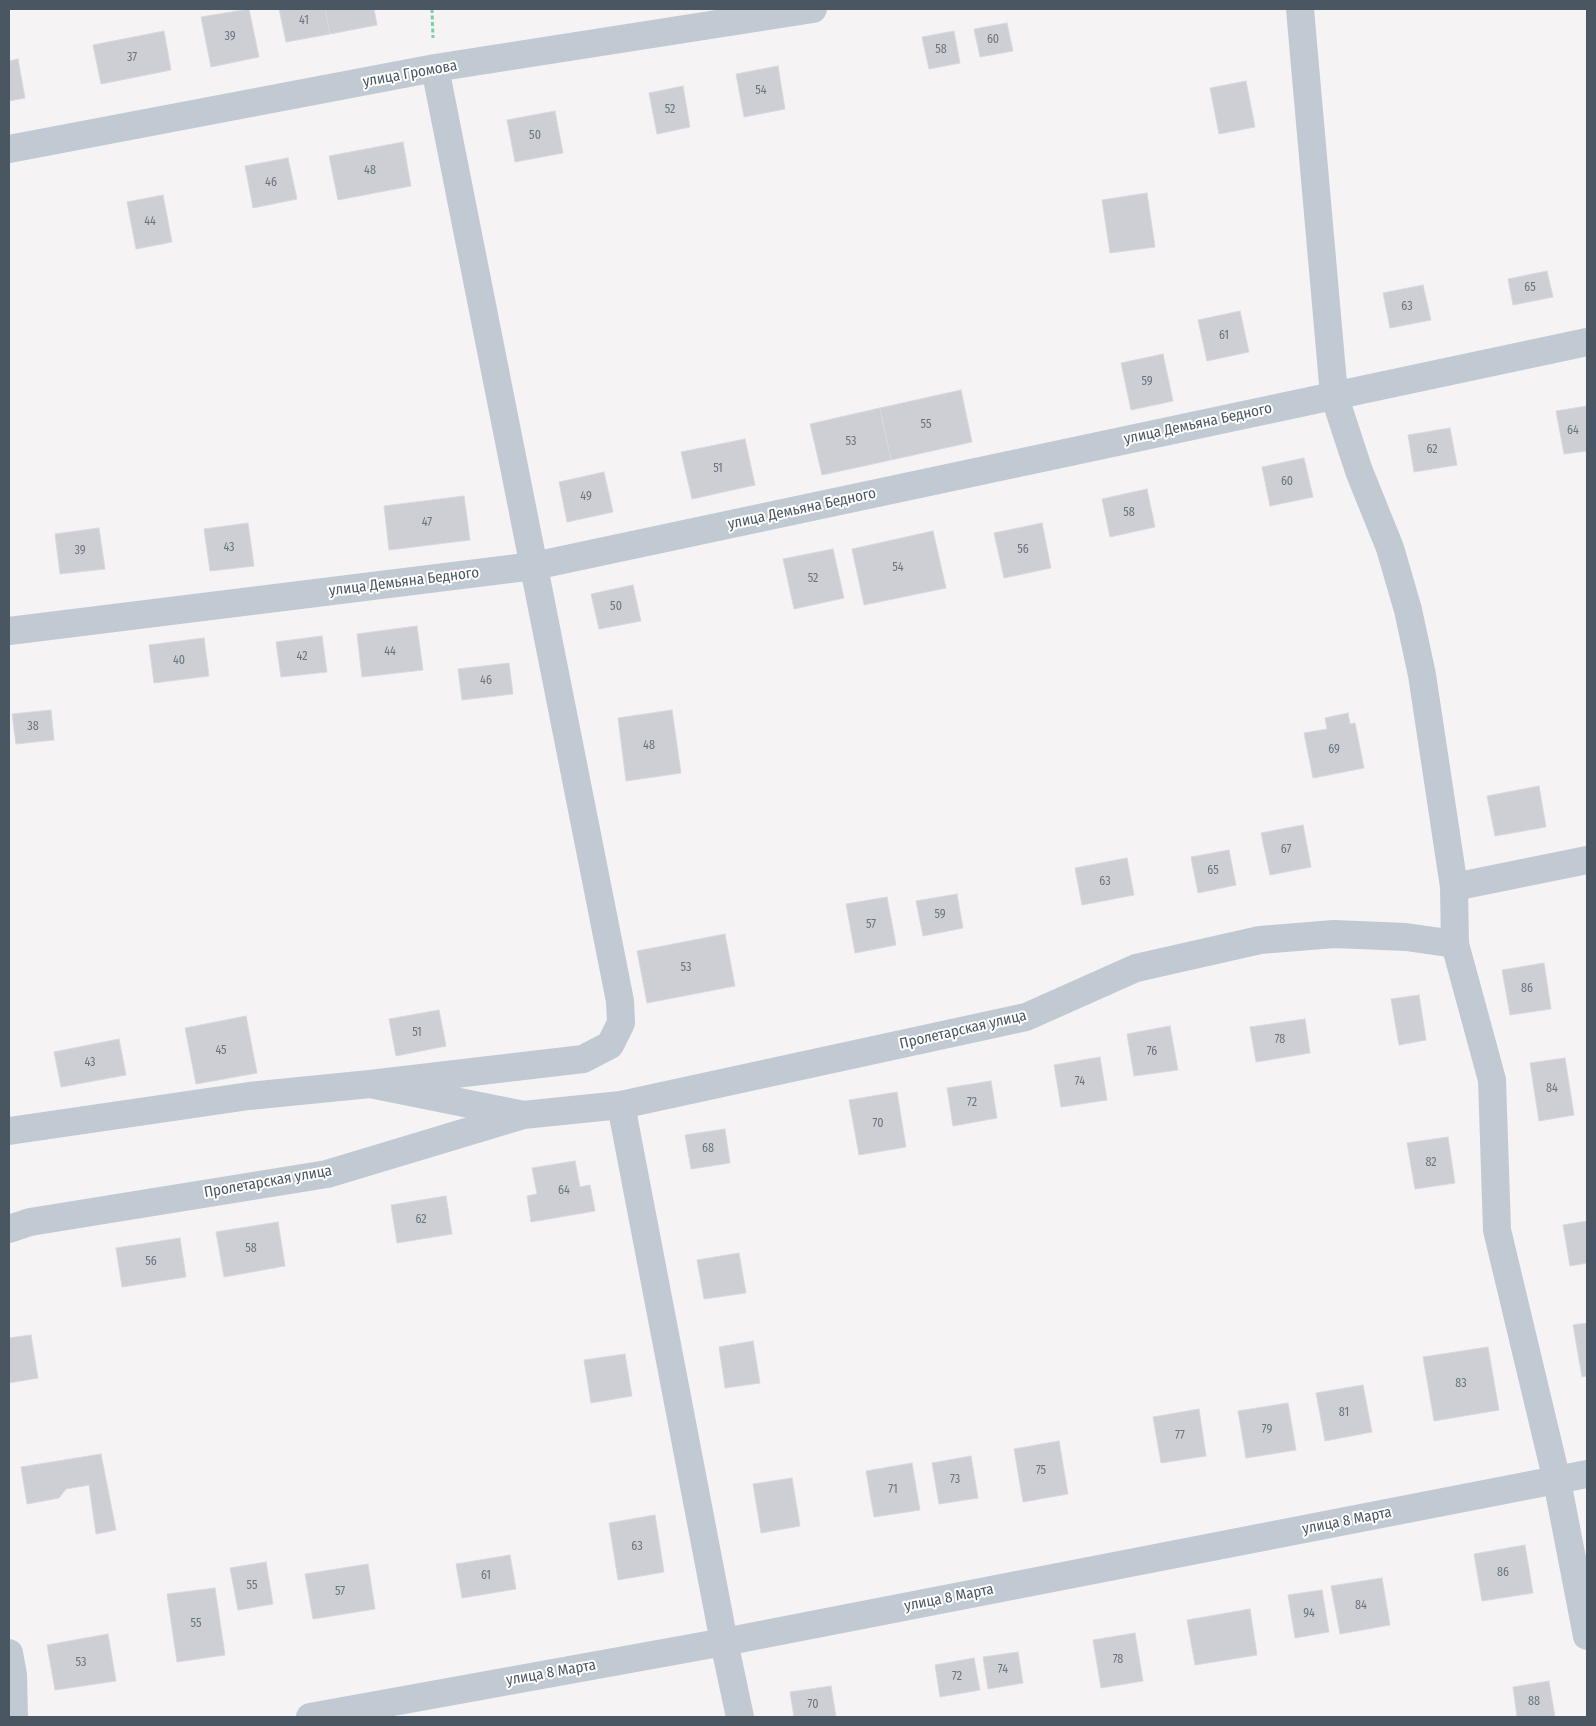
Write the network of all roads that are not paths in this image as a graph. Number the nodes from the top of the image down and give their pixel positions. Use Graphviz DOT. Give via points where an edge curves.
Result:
graph roads {
  1 [pos="812,9"];
  2 [pos="1300,9"];
  3 [pos="435,68"];
  4 [pos="9,150"];
  5 [pos="1587,342"];
  6 [pos="1334,395"];
  7 [pos="534,566"];
  8 [pos="9,630"];
  9 [pos="1587,860"];
  10 [pos="1454,887"];
  11 [pos="1455,944"];
  12 [pos="370,1084"];
  13 [pos="621,1105"];
  14 [pos="523,1115"];
  15 [pos="9,1132"];
  16 [pos="9,1229"];
  17 [pos="1587,1474"];
  18 [pos="1557,1481"];
  19 [pos="1587,1636"];
  20 [pos="724,1642"];
  21 [pos="9,1653"];
  22 [pos="14,1717"];
  23 [pos="310,1717"];
  24 [pos="740,1717"];
  1 -- 3 [label="street, улица Громова"];
  2 -- 6 [label="street"];
  3 -- 4 [label="street, улица Громова"];
  3 -- 7 [label="street"];
  5 -- 6 [label="street, улица Демьяна Бедного"];
  6 -- 7 [label="street, улица Демьяна Бедного"];
  6 -- 10 [label="street" via="1359,471 1390,548 1408,610 1422,675"];
  7 -- 8 [label="street, улица Демьяна Бедного"];
  7 -- 12 [label="street" via="620,1002 621,1022 610,1045 584,1059"];
  9 -- 10 [label="street"];
  10 -- 11 [label="street"];
  11 -- 13 [label="street, Пролетарская улица" via="1334,934 1260,940 1136,968 1026,1017"];
  11 -- 18 [label="street" via="1492,1080 1497,1230"];
  12 -- 14 [label="street, Пролетарская улица"];
  12 -- 15 [label="street, Пролетарская улица" via="249,1096"];
  13 -- 14 [label="street, Пролетарская улица"];
  13 -- 20 [label="street"];
  14 -- 16 [label="street, Пролетарская улица" via="327,1174 30,1222"];
  17 -- 18 [label="street, улица 8 Марта"];
  18 -- 19 [label="street"];
  18 -- 20 [label="street, улица 8 Марта"];
  20 -- 23 [label="street, улица 8 Марта"];
  20 -- 24 [label="street"];
  21 -- 22 [label="street"];
}
